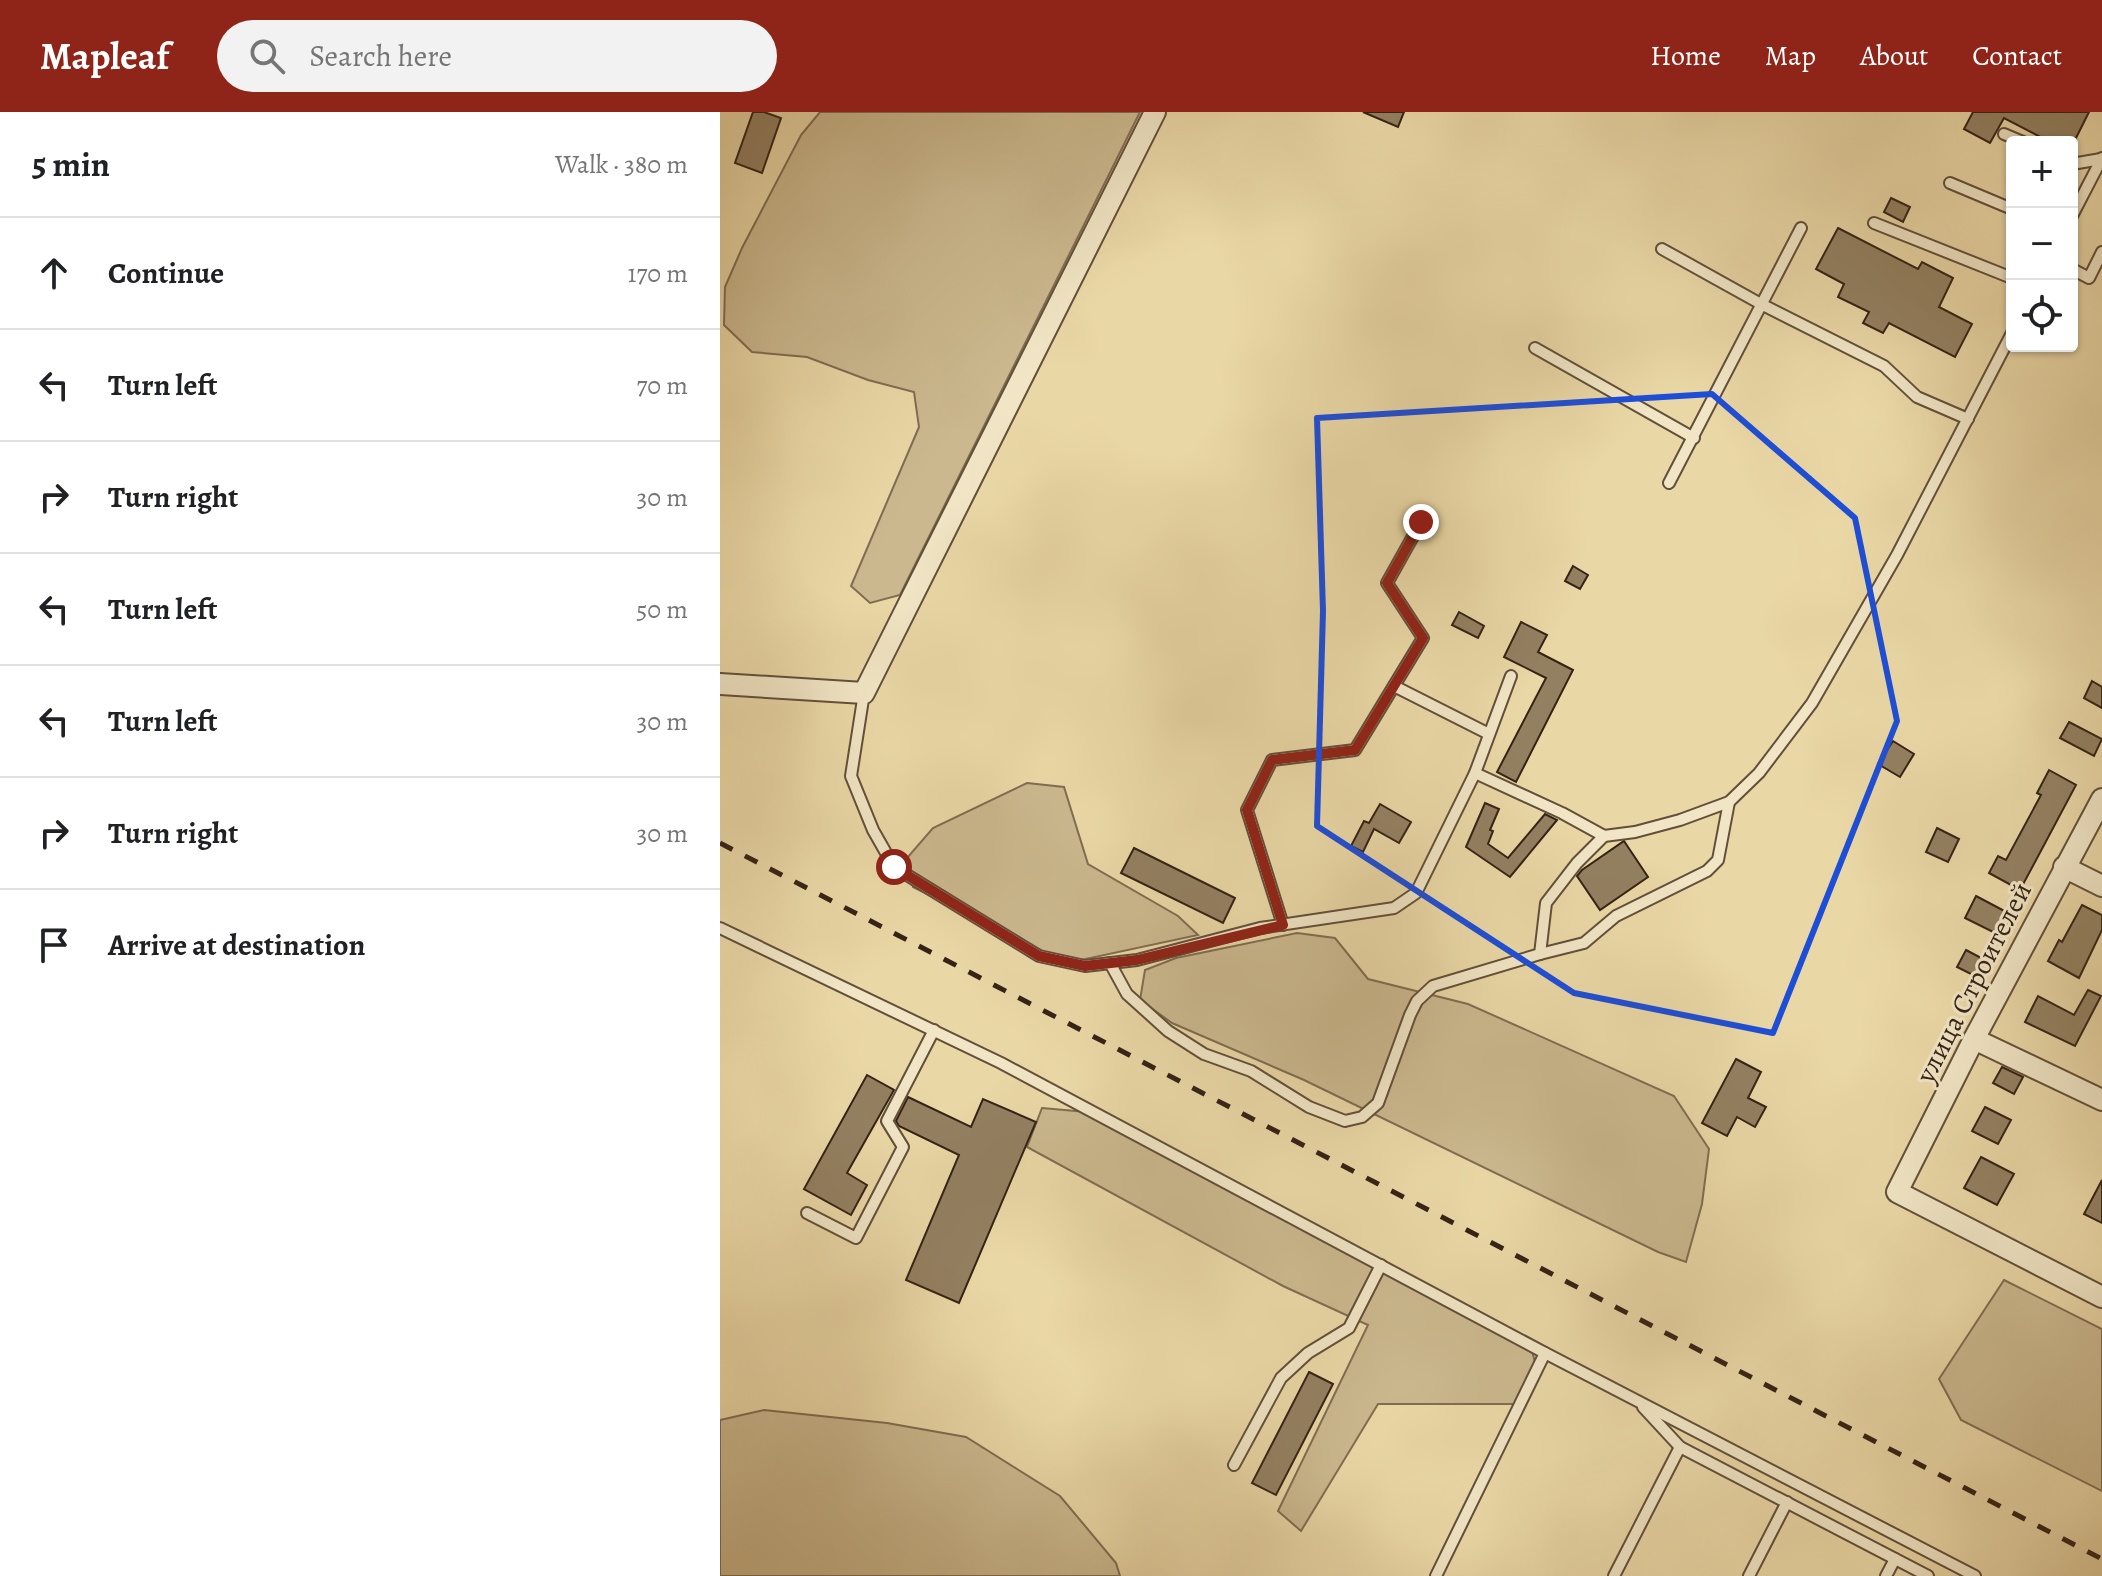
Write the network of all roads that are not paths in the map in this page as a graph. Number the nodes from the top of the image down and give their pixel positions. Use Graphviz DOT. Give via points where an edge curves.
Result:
graph roads {
  1 [pos="1155,112"];
  2 [pos="2004,134"];
  3 [pos="2009,136"];
  4 [pos="2102,158"];
  5 [pos="2078,163"];
  6 [pos="1950,183"];
  7 [pos="2076,208"];
  8 [pos="2006,209"];
  9 [pos="1874,223"];
  10 [pos="1801,228"];
  11 [pos="1662,249"];
  12 [pos="2102,252"];
  13 [pos="2078,272"];
  14 [pos="2006,276"];
  15 [pos="1761,304"];
  16 [pos="2006,345"];
  17 [pos="1535,348"];
  18 [pos="1968,419"];
  19 [pos="1694,438"];
  20 [pos="1669,483"];
  21 [pos="1421,522"];
  22 [pos="1511,676"];
  23 [pos="720,684"];
  24 [pos="1394,686"];
  25 [pos="864,693"];
  26 [pos="1489,734"];
  27 [pos="1475,773"];
  28 [pos="2102,799"];
  29 [pos="1729,802"];
  30 [pos="1604,836"];
  31 [pos="2064,867"];
  32 [pos="2102,886"];
  33 [pos="1283,925"];
  34 [pos="720,928"];
  35 [pos="1540,954"];
  36 [pos="1110,963"];
  37 [pos="934,1030"];
  38 [pos="1974,1039"];
  39 [pos="2102,1100"];
  40 [pos="807,1213"];
  41 [pos="1381,1265"];
  42 [pos="2102,1297"];
  43 [pos="1545,1353"];
  44 [pos="1638,1401"];
  45 [pos="1680,1447"];
  46 [pos="1234,1465"];
  47 [pos="1787,1502"];
  48 [pos="1895,1559"];
  49 [pos="1436,1576"];
  50 [pos="1614,1576"];
  51 [pos="1749,1576"];
  52 [pos="1886,1576"];
  53 [pos="1928,1576"];
  54 [pos="1975,1576"];
  1 -- 25 [label="street"];
  2 -- 3 [label="lane"];
  4 -- 5 [label="lane"];
  4 -- 7 [label="lane"];
  6 -- 8 [label="lane"];
  9 -- 14 [label="lane"];
  10 -- 15 [label="lane"];
  11 -- 15 [label="lane"];
  12 -- 13 [label="lane" via="2089,278"];
  15 -- 18 [label="lane" via="1884,366 1917,397"];
  15 -- 19 [label="lane"];
  16 -- 18 [label="lane"];
  17 -- 19 [label="lane"];
  18 -- 29 [label="lane" via="1812,703 1759,773"];
  19 -- 20 [label="lane"];
  21 -- 24 [label="lane" via="1387,583 1423,638"];
  22 -- 26 [label="lane"];
  23 -- 25 [label="street"];
  24 -- 26 [label="lane"];
  24 -- 33 [label="lane" via="1355,750 1272,760 1247,810"];
  25 -- 36 [label="lane" via="851,776 894,867 1039,956 1085,966"];
  26 -- 27 [label="lane"];
  27 -- 30 [label="lane"];
  27 -- 33 [label="lane" via="1416,893 1394,908"];
  28 -- 31 [label="street, улица Строителей"];
  29 -- 30 [label="lane" via="1680,820"];
  29 -- 35 [label="lane" via="1718,860 1707,871 1616,916 1584,943"];
  30 -- 35 [label="lane" via="1546,903"];
  31 -- 32 [label="street"];
  31 -- 38 [label="street, улица Строителей"];
  33 -- 36 [label="lane"];
  34 -- 37 [label="lane"];
  35 -- 36 [label="lane" via="1433,986 1410,1015 1378,1103 1362,1117 1345,1121 1309,1107 1251,1071 1204,1054 1168,1031 1127,994"];
  37 -- 40 [label="lane" via="887,1121 903,1147 856,1238"];
  37 -- 41 [label="lane"];
  38 -- 39 [label="street"];
  38 -- 42 [label="street, улица Строителей" via="1897,1192"];
  41 -- 43 [label="lane"];
  41 -- 46 [label="lane" via="1349,1328 1308,1353 1281,1378"];
  43 -- 44 [label="lane"];
  43 -- 49 [label="lane"];
  44 -- 45 [label="lane"];
  44 -- 54 [label="lane"];
  45 -- 47 [label="lane"];
  45 -- 50 [label="lane"];
  47 -- 48 [label="lane"];
  47 -- 51 [label="lane"];
  48 -- 52 [label="lane"];
  48 -- 53 [label="lane"];
}
